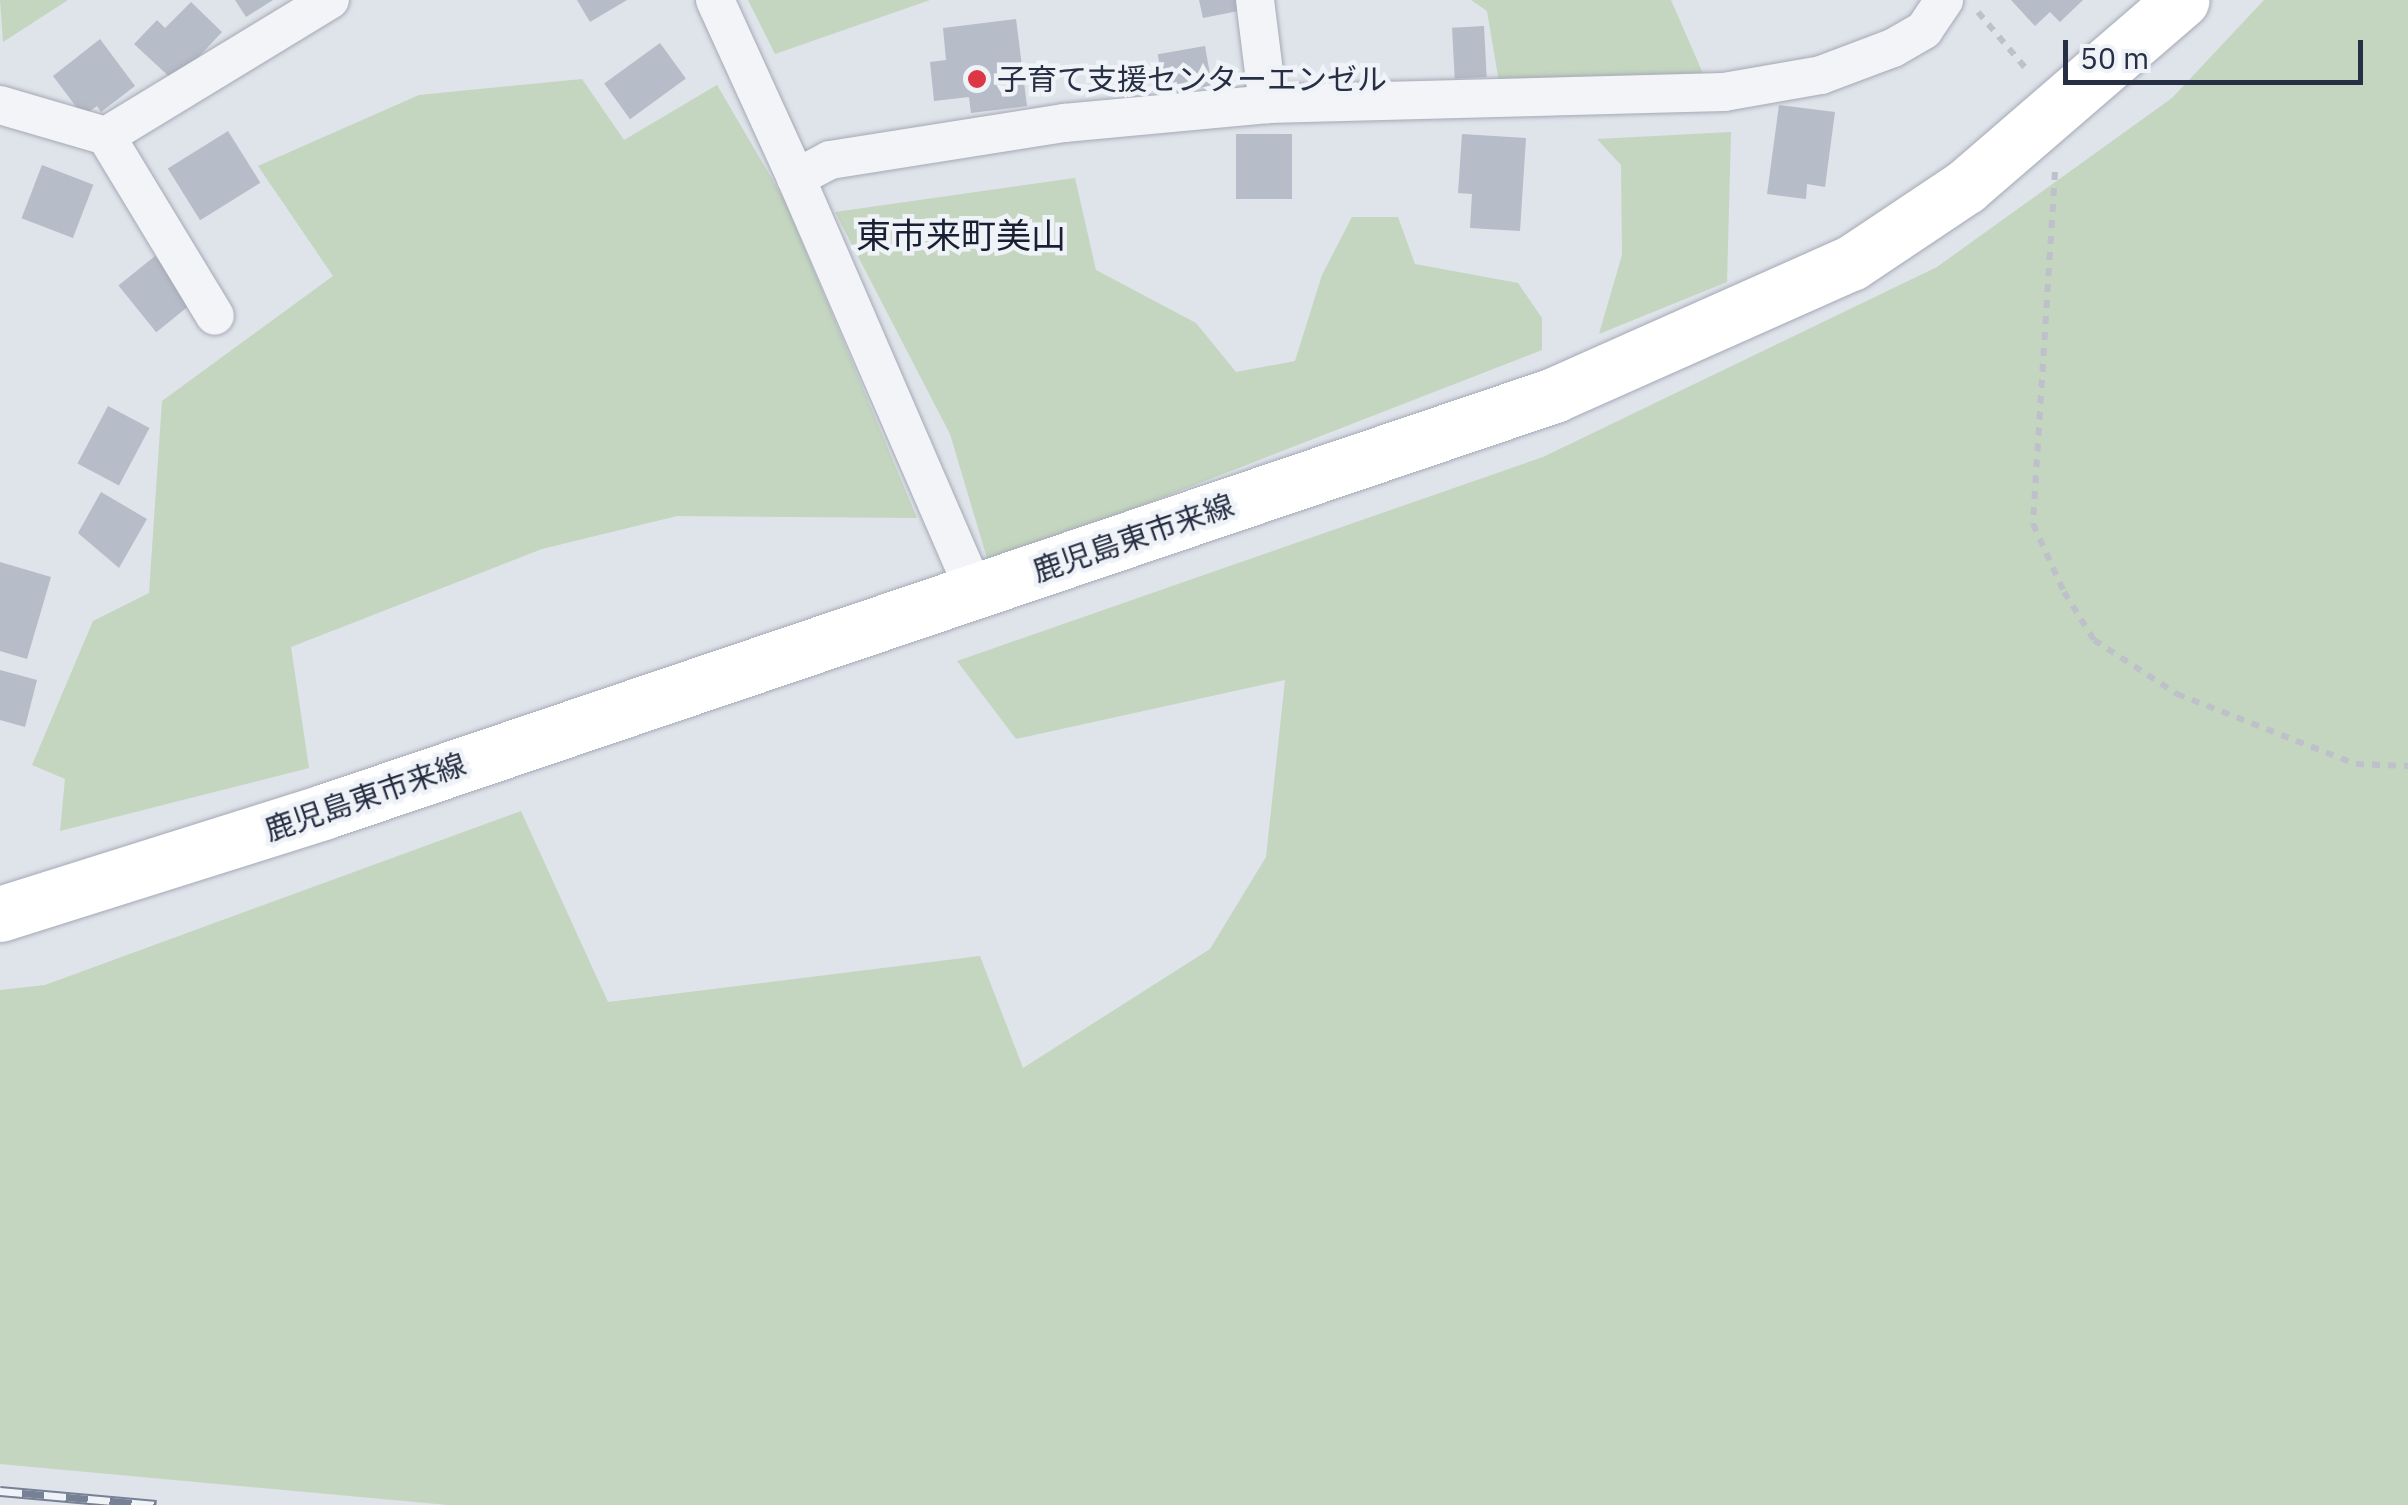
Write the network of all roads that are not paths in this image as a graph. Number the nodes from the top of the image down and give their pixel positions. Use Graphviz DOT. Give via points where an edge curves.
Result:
graph roads {
  1 [pos="330,0"];
  2 [pos="715,0"];
  3 [pos="1255,0"];
  4 [pos="1944,0"];
  5 [pos="2182,0"];
  6 [pos="1268,104"];
  7 [pos="0,105"];
  8 [pos="106,136"];
  9 [pos="796,178"];
  10 [pos="215,316"];
  11 [pos="975,591"];
  12 [pos="0,914"];
  1 -- 8 [label="street"];
  2 -- 9 [label="street"];
  3 -- 6 [label="street"];
  4 -- 6 [label="street" via="1924,30 1893,48 1821,76 1724,92"];
  5 -- 11 [label="main road, 鹿児島東市来線" via="1965,187 1850,263 1554,395"];
  6 -- 9 [label="street" via="1064,123 889,150 830,160"];
  7 -- 8 [label="street"];
  8 -- 10 [label="street"];
  9 -- 11 [label="street"];
  11 -- 12 [label="main road, 鹿児島東市来線"];
}
